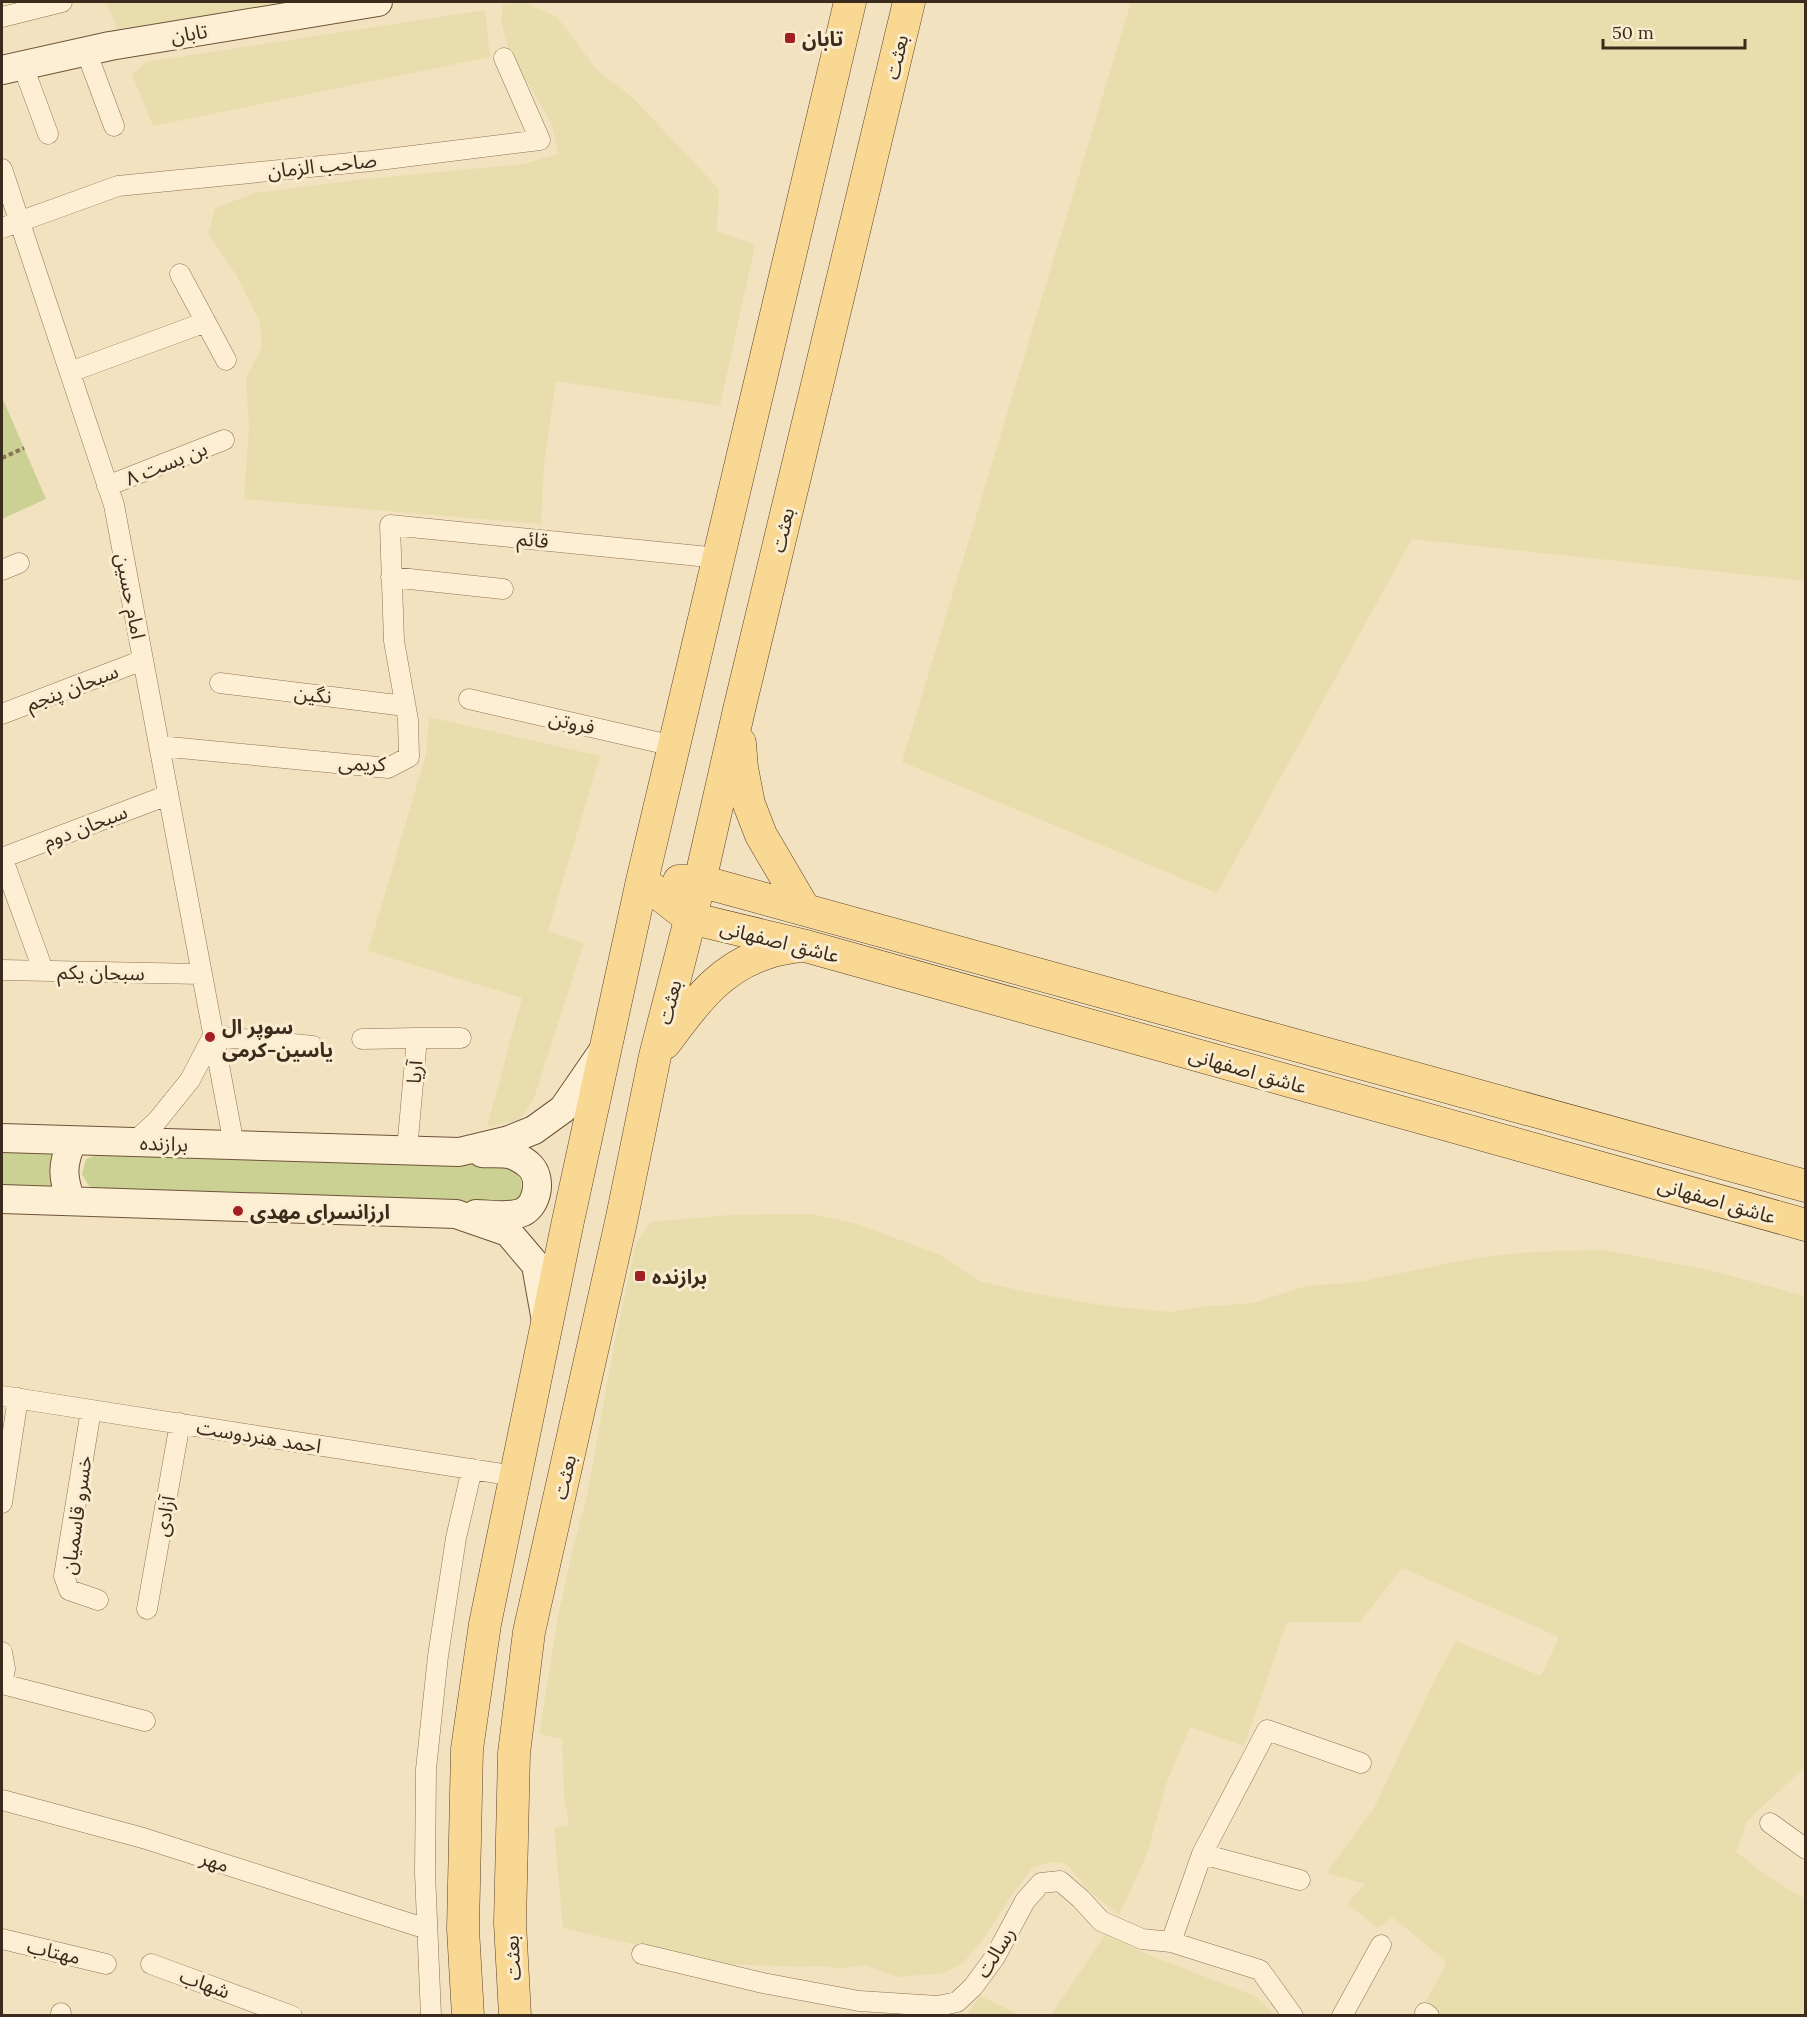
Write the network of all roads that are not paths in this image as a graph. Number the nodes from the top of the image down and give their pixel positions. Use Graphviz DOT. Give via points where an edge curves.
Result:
graph roads {
  1 [pos="62,2"];
  2 [pos="378,2"];
  3 [pos="850,2"];
  4 [pos="909,2"];
  5 [pos="2,17"];
  6 [pos="86,51"];
  7 [pos="504,58"];
  8 [pos="12,68"];
  9 [pos="114,126"];
  10 [pos="48,134"];
  11 [pos="2,169"];
  12 [pos="10,224"];
  13 [pos="180,274"];
  14 [pos="206,322"];
  15 [pos="226,360"];
  16 [pos="70,372"];
  17 [pos="224,440"];
  18 [pos="107,486"];
  19 [pos="718,558"];
  20 [pos="391,572"];
  21 [pos="503,589"];
  22 [pos="143,660"];
  23 [pos="220,682"];
  24 [pos="469,699"];
  25 [pos="405,706"];
  26 [pos="739,710"];
  27 [pos="2,714"];
  28 [pos="159,746"];
  29 [pos="674,746"];
  30 [pos="168,795"];
  31 [pos="2,857"];
  32 [pos="642,881"];
  33 [pos="700,881"];
  34 [pos="805,910"];
  35 [pos="690,918"];
  36 [pos="802,945"];
  37 [pos="2,970"];
  38 [pos="43,970"];
  39 [pos="201,974"];
  40 [pos="213,1036"];
  41 [pos="417,1038"];
  42 [pos="462,1038"];
  43 [pos="362,1039"];
  44 [pos="607,1045"];
  45 [pos="313,1046"];
  46 [pos="655,1056"];
  47 [pos="2,1138"];
  48 [pos="72,1141"];
  49 [pos="134,1142"];
  50 [pos="234,1145"];
  51 [pos="407,1150"];
  52 [pos="459,1152"];
  53 [pos="1806,1186"];
  54 [pos="2,1201"];
  55 [pos="71,1201"];
  56 [pos="456,1214"];
  57 [pos="1806,1225"];
  58 [pos="547,1325"];
  59 [pos="10,1397"];
  60 [pos="91,1410"];
  61 [pos="180,1424"];
  62 [pos="472,1469"];
  63 [pos="515,1476"];
  64 [pos="2,1503"];
  65 [pos="98,1600"];
  66 [pos="147,1609"];
  67 [pos="485,1624"];
  68 [pos="529,1632"];
  69 [pos="2,1652"];
  70 [pos="2,1684"];
  71 [pos="145,1721"];
  72 [pos="1361,1763"];
  73 [pos="2,1800"];
  74 [pos="1770,1823"];
  75 [pos="1806,1849"];
  76 [pos="1202,1854"];
  77 [pos="1300,1880"];
  78 [pos="427,1929"];
  79 [pos="2,1939"];
  80 [pos="1171,1942"];
  81 [pos="1381,1945"];
  82 [pos="642,1954"];
  83 [pos="106,1964"];
  84 [pos="151,1964"];
  85 [pos="292,2016"];
  86 [pos="430,2016"];
  87 [pos="468,2016"];
  88 [pos="515,2016"];
  89 [pos="1293,2016"];
  90 [pos="1342,2016"];
  1 -- 5 [label="street"];
  2 -- 6 [label="main road, تابان"];
  3 -- 19 [label="main road"];
  4 -- 26 [label="main road, بعثت"];
  6 -- 8 [label="main road, تابان"];
  6 -- 9 [label="street"];
  7 -- 12 [label="street, صاحب الزمان" via="540,140 118,186"];
  8 -- 10 [label="street"];
  11 -- 12 [label="street, امام حسین"];
  12 -- 16 [label="street, امام حسین"];
  13 -- 14 [label="street"];
  14 -- 15 [label="street"];
  14 -- 16 [label="street"];
  16 -- 18 [label="street, امام حسین"];
  17 -- 18 [label="street, بن بست ۸"];
  18 -- 22 [label="street, امام حسین" via="114,505"];
  19 -- 20 [label="street, قائم" via="390,525"];
  19 -- 29 [label="main road"];
  20 -- 21 [label="street"];
  20 -- 25 [label="street, کریمی" via="394,641"];
  22 -- 27 [label="street, سبحان پنجم"];
  22 -- 28 [label="street, امام حسین"];
  23 -- 25 [label="street, نگین"];
  24 -- 29 [label="street, فروتن"];
  25 -- 28 [label="street, کریمی" via="409,757 388,768"];
  26 -- 33 [label="main road, بعثت"];
  26 -- 34 [label="main road" via="742,768 749,804 760,835"];
  28 -- 30 [label="street, امام حسین"];
  29 -- 32 [label="main road"];
  30 -- 31 [label="street, سبحان دوم"];
  30 -- 39 [label="street, امام حسین"];
  31 -- 38 [label="street"];
  32 -- 33 [label="main road, عاشق اصفهانی"];
  32 -- 35 [label="main road"];
  32 -- 44 [label="main road"];
  33 -- 34 [label="main road, عاشق اصفهانی"];
  33 -- 35 [label="main road, بعثت"];
  34 -- 53 [label="main road, عاشق اصفهانی"];
  35 -- 36 [label="main road, عاشق اصفهانی"];
  35 -- 46 [label="main road, بعثت"];
  36 -- 46 [label="main road" via="767,953 733,969 700,996"];
  36 -- 57 [label="main road, عاشق اصفهانی"];
  37 -- 38 [label="street, سبحان یکم"];
  38 -- 39 [label="street, سبحان یکم"];
  39 -- 40 [label="street, امام حسین"];
  40 -- 45 [label="street"];
  40 -- 49 [label="street" via="190,1080"];
  40 -- 50 [label="street, امام حسین"];
  41 -- 42 [label="street, آریا"];
  41 -- 43 [label="street"];
  41 -- 51 [label="street, آریا"];
  44 -- 52 [label="main road, برازنده" via="563,1109 534,1130"];
  44 -- 58 [label="main road"];
  46 -- 68 [label="main road, بعثت"];
  47 -- 48 [label="main road, برازنده"];
  48 -- 49 [label="main road, برازنده"];
  48 -- 55 [label="main road" via="64,1160 64,1181"];
  49 -- 50 [label="main road, برازنده"];
  50 -- 51 [label="main road, برازنده"];
  51 -- 52 [label="main road, برازنده"];
  52 -- 56 [label="main road" via="513,1155 531,1167 537,1180 532,1204 522,1212"];
  54 -- 55 [label="main road"];
  55 -- 56 [label="main road"];
  56 -- 58 [label="main road" via="508,1232 536,1265"];
  58 -- 63 [label="main road"];
  59 -- 60 [label="street, احمد هنردوست"];
  59 -- 64 [label="street"];
  60 -- 61 [label="street, احمد هنردوست"];
  60 -- 65 [label="street, خسرو قاسمیان" via="64,1576 69,1590"];
  61 -- 62 [label="street, احمد هنردوست"];
  61 -- 66 [label="street, آزادی"];
  62 -- 63 [label="street, احمد هنردوست"];
  62 -- 78 [label="street" via="456,1538 426,1769"];
  63 -- 67 [label="main road"];
  67 -- 68 [label="main road"];
  67 -- 87 [label="main road" via="467,1749 463,1929"];
  68 -- 88 [label="main road, بعثت" via="514,1753 510,1923"];
  69 -- 70 [label="street"];
  70 -- 71 [label="street"];
  72 -- 76 [label="street" via="1267,1730"];
  73 -- 78 [label="street, مهر" via="143,1838"];
  74 -- 75 [label="street"];
  76 -- 77 [label="street"];
  76 -- 80 [label="street"];
  78 -- 86 [label="street"];
  79 -- 83 [label="street, مهتاب"];
  80 -- 82 [label="street, رسالت" via="1142,1939 1101,1921 1060,1881 1041,1883 1025,1901 995,1957 973,1987 957,2002 938,2006 848,1999"];
  80 -- 89 [label="street, رسالت" via="1260,1970"];
  81 -- 90 [label="street"];
  84 -- 85 [label="street, شهاب"];
}
